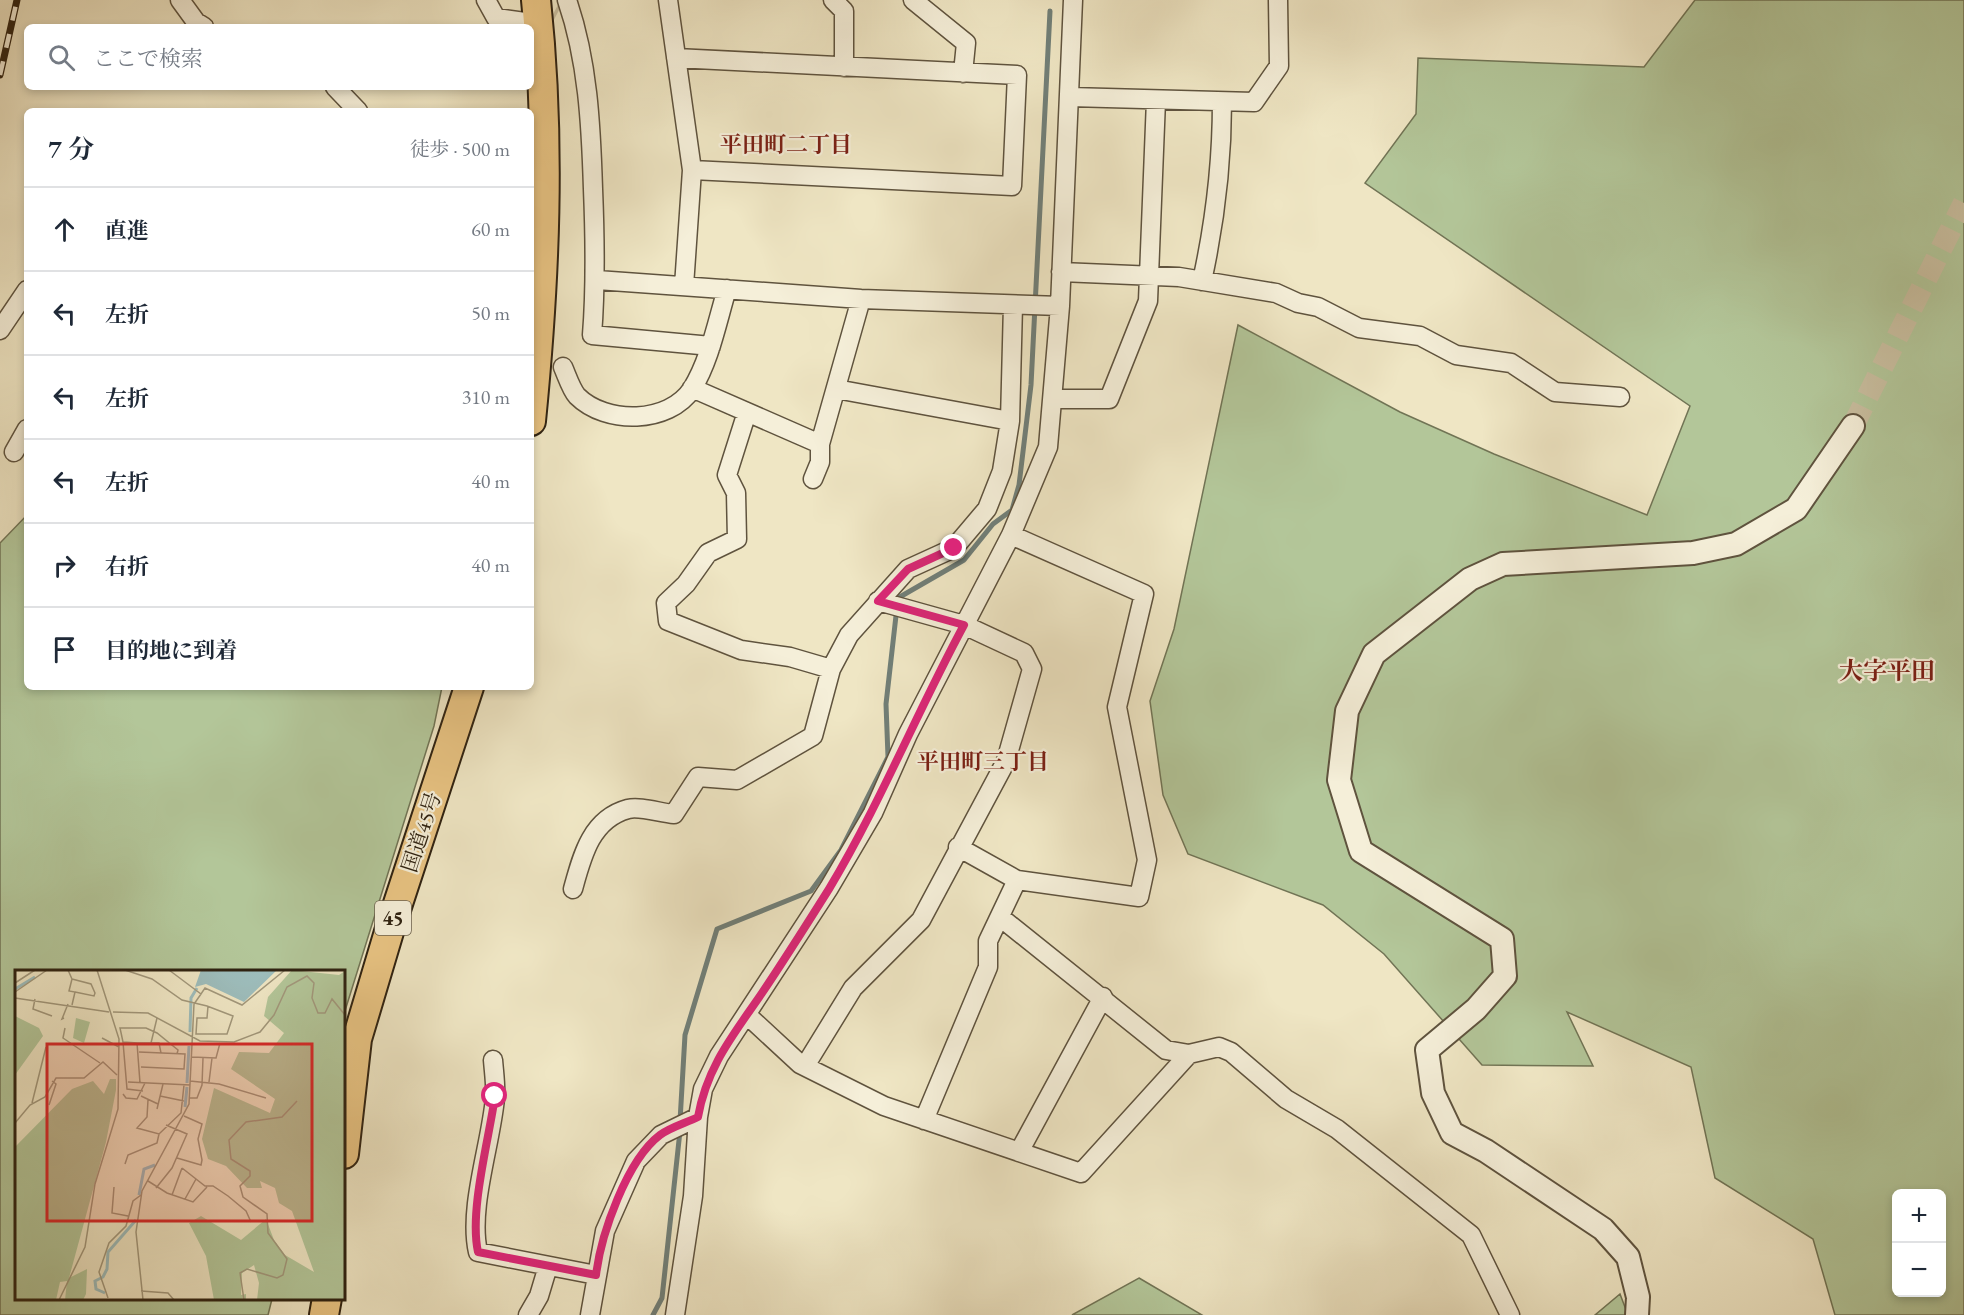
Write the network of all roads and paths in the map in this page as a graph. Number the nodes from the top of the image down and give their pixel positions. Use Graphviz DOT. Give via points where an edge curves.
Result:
graph roads {
  1 [pos="180,0"];
  2 [pos="486,0"];
  3 [pos="668,0"];
  4 [pos="833,0"];
  5 [pos="913,0"];
  6 [pos="1073,0"];
  7 [pos="1278,0"];
  8 [pos="550,9"];
  9 [pos="199,24"];
  10 [pos="676,58"];
  11 [pos="844,67"];
  12 [pos="963,73"];
  13 [pos="338,90"];
  14 [pos="1070,97"];
  15 [pos="1156,100"];
  16 [pos="1222,102"];
  17 [pos="355,108"];
  18 [pos="692,170"];
  19 [pos="538,232"];
  20 [pos="1061,272"];
  21 [pos="1150,276"];
  22 [pos="597,280"];
  23 [pos="1202,281"];
  24 [pos="684,286"];
  25 [pos="727,289"];
  26 [pos="24,294"];
  27 [pos="861,299"];
  28 [pos="1036,306"];
  29 [pos="0,330"];
  30 [pos="534,341"];
  31 [pos="711,346"];
  32 [pos="563,367"];
  33 [pos="692,388"];
  34 [pos="836,389"];
  35 [pos="1620,397"];
  36 [pos="1053,399"];
  37 [pos="747,412"];
  38 [pos="1010,421"];
  39 [pos="1853,426"];
  40 [pos="24,434"];
  41 [pos="820,444"];
  42 [pos="14,452"];
  43 [pos="813,479"];
  44 [pos="1011,535"];
  45 [pos="890,605"];
  46 [pos="964,625"];
  47 [pos="831,669"];
  48 [pos="468,690"];
  49 [pos="958,847"];
  50 [pos="1017,880"];
  51 [pos="573,889"];
  52 [pos="1000,917"];
  53 [pos="1103,997"];
  54 [pos="747,1015"];
  55 [pos="1190,1054"];
  56 [pos="494,1060"];
  57 [pos="805,1066"];
  58 [pos="694,1119"];
  59 [pos="924,1120"];
  60 [pos="345,1145"];
  61 [pos="1019,1152"];
  62 [pos="548,1266"];
  63 [pos="596,1275"];
  64 [pos="327,1300"];
  65 [pos="324,1315"];
  66 [pos="528,1315"];
  67 [pos="590,1315"];
  68 [pos="675,1315"];
  69 [pos="1510,1315"];
  70 [pos="1637,1315"];
  1 -- 9 [label="street"];
  2 -- 8 [label="street" via="496,18"];
  3 -- 10 [label="street"];
  4 -- 11 [label="street" via="844,11"];
  5 -- 12 [label="street" via="966,43"];
  6 -- 14 [label="street"];
  7 -- 16 [label="street" via="1279,66 1254,102"];
  8 -- 19 [label="highway"];
  8 -- 22 [label="street" via="574,21 590,108"];
  10 -- 11 [label="street"];
  10 -- 18 [label="street"];
  11 -- 12 [label="street"];
  12 -- 18 [label="street" via="1017,75 1012,186"];
  13 -- 17 [label="street"];
  14 -- 15 [label="street"];
  14 -- 20 [label="street"];
  15 -- 16 [label="street"];
  15 -- 21 [label="street"];
  16 -- 23 [label="street" via="1219,177"];
  18 -- 24 [label="street"];
  19 -- 30 [label="highway"];
  20 -- 21 [label="street"];
  20 -- 28 [label="street"];
  21 -- 23 [label="street"];
  21 -- 36 [label="street" via="1148,301 1109,399"];
  22 -- 24 [label="street"];
  22 -- 31 [label="street" via="592,335"];
  23 -- 35 [label="street" via="1276,293 1318,307 1359,328 1420,336 1456,355 1511,363 1555,392"];
  24 -- 25 [label="street"];
  25 -- 27 [label="street"];
  25 -- 31 [label="street"];
  26 -- 29 [label="street"];
  27 -- 28 [label="street"];
  27 -- 34 [label="street"];
  28 -- 36 [label="street"];
  28 -- 38 [label="street"];
  31 -- 33 [label="street"];
  32 -- 33 [label="street" via="575,394 617,416 640,417 664,411 679,403"];
  33 -- 37 [label="street"];
  34 -- 38 [label="street"];
  34 -- 41 [label="street"];
  36 -- 44 [label="street" via="1048,447"];
  37 -- 41 [label="street"];
  37 -- 47 [label="street" via="727,475 735,493 737,539 708,553 686,584 666,603 668,621 741,650 790,657"];
  38 -- 45 [label="street" via="1002,471 987,509 954,548 908,569"];
  39 -- 70 [label="street" via="1796,509 1736,544 1693,553 1503,564 1470,579 1374,654 1347,711 1339,780 1361,851 1502,939 1505,976 1476,1009 1427,1050 1432,1093 1452,1133 1486,1151 1603,1229 1628,1257 1638,1297"];
  40 -- 42 [label="street"];
  41 -- 43 [label="street" via="820,462"];
  44 -- 46 [label="street"];
  44 -- 50 [label="street" via="1144,594 1117,707 1147,860 1139,897"];
  45 -- 46 [label="street"];
  45 -- 47 [label="street" via="849,634"];
  46 -- 49 [label="street" via="1024,653 1032,669 1006,761"];
  46 -- 54 [label="street" via="873,813"];
  47 -- 51 [label="street" via="813,736 737,780 698,777 674,814 630,809 601,823 583,854"];
  48 -- 60 [label="highway, 国道45号 / 45" via="357,1039"];
  49 -- 50 [label="street"];
  49 -- 57 [label="street" via="921,920 853,988"];
  50 -- 52 [label="street"];
  52 -- 53 [label="street"];
  52 -- 59 [label="street" via="988,941 988,967"];
  53 -- 55 [label="street" via="1149,1039 1166,1050"];
  53 -- 61 [label="street"];
  54 -- 57 [label="street"];
  54 -- 58 [label="street" via="719,1056"];
  55 -- 61 [label="street" via="1081,1173"];
  55 -- 69 [label="street" via="1211,1047 1231,1052 1286,1099 1337,1129 1471,1235"];
  56 -- 62 [label="street" via="495,1096 475,1239 478,1252"];
  57 -- 59 [label="street" via="884,1106"];
  58 -- 63 [label="street" via="661,1135 636,1161 605,1231"];
  58 -- 68 [label="street" via="693,1196"];
  59 -- 61 [label="street"];
  62 -- 63 [label="street"];
  62 -- 66 [label="street" via="539,1296"];
  63 -- 67 [label="street"];
  64 -- 65 [label="highway"];
}
